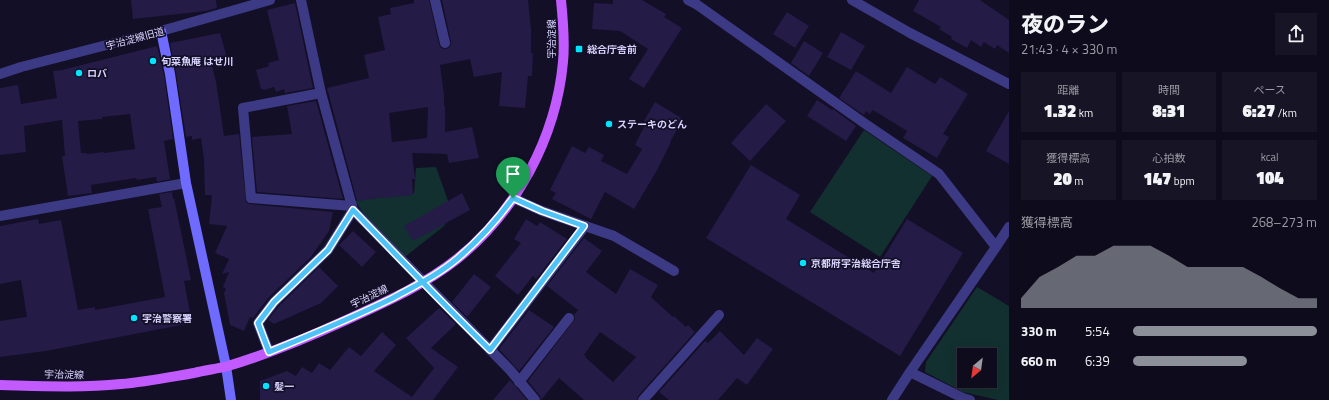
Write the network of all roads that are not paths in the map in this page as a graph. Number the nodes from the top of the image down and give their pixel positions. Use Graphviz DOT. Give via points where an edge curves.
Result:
graph roads {
  1 [pos="270,0"];
  2 [pos="301,0"];
  3 [pos="435,0"];
  4 [pos="560,0"];
  5 [pos="688,0"];
  6 [pos="852,0"];
  7 [pos="161,31"];
  8 [pos="445,43"];
  9 [pos="0,74"];
  10 [pos="1008,83"];
  11 [pos="322,93"];
  12 [pos="186,183"];
  13 [pos="513,198"];
  14 [pos="352,208"];
  15 [pos="0,216"];
  16 [pos="584,226"];
  17 [pos="1009,226"];
  18 [pos="996,247"];
  19 [pos="674,271"];
  20 [pos="423,282"];
  21 [pos="719,315"];
  22 [pos="568,318"];
  23 [pos="490,350"];
  24 [pos="269,352"];
  25 [pos="226,366"];
  26 [pos="910,372"];
  27 [pos="519,382"];
  28 [pos="0,385"];
  29 [pos="233,399"];
  30 [pos="535,400"];
  31 [pos="643,400"];
  32 [pos="892,400"];
  33 [pos="970,400"];
  1 -- 7 [label="street, 宇治淀線旧道"];
  2 -- 11 [label="street"];
  3 -- 8 [label="street"];
  4 -- 13 [label="main road, 宇治淀線" via="563,55 558,96 545,138"];
  5 -- 18 [label="street" via="939,174"];
  6 -- 10 [label="street"];
  7 -- 9 [label="street, 宇治淀線旧道"];
  7 -- 12 [label="street"];
  11 -- 14 [label="street"];
  11 -- 14 [label="street" via="243,108 251,198"];
  12 -- 15 [label="street"];
  12 -- 25 [label="street"];
  13 -- 16 [label="street"];
  13 -- 20 [label="main road, 宇治淀線" via="498,220 478,240"];
  14 -- 20 [label="street"];
  14 -- 24 [label="street" via="328,250 274,302 258,323"];
  16 -- 19 [label="street" via="614,236"];
  16 -- 23 [label="street"];
  17 -- 18 [label="street"];
  18 -- 26 [label="street"];
  20 -- 23 [label="street"];
  20 -- 24 [label="main road, 宇治淀線" via="326,329"];
  21 -- 31 [label="street"];
  22 -- 27 [label="street"];
  23 -- 27 [label="street"];
  24 -- 25 [label="main road, 宇治淀線"];
  25 -- 28 [label="main road, 宇治淀線" via="121,384 81,387"];
  25 -- 29 [label="street"];
  26 -- 32 [label="street"];
  26 -- 33 [label="street"];
  27 -- 30 [label="street"];
}
